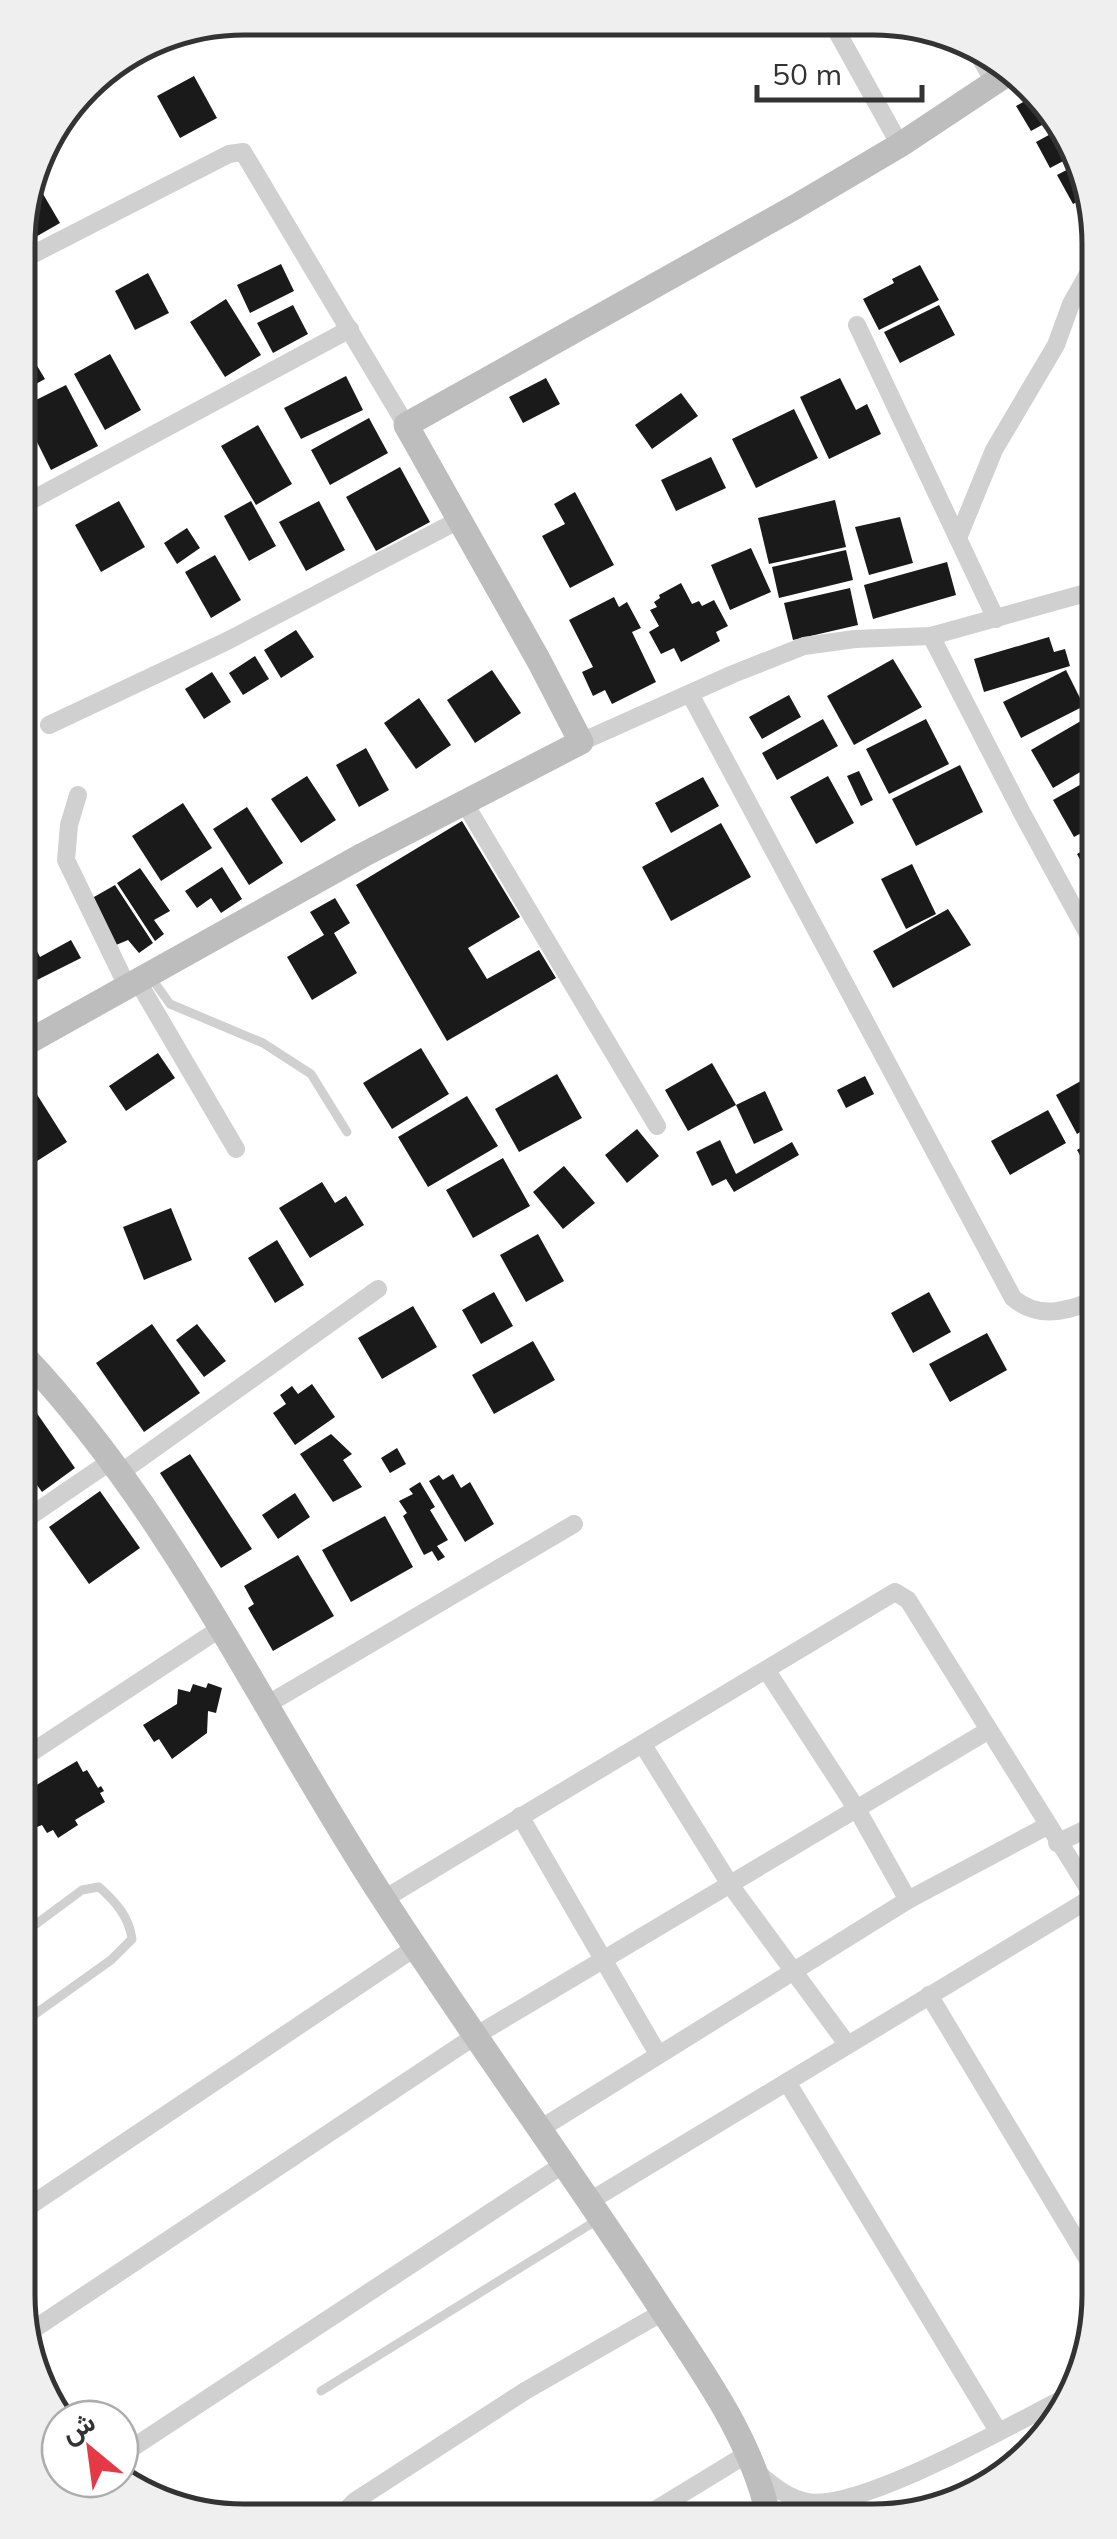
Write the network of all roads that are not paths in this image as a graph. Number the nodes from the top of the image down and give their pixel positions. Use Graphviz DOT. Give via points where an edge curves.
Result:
graph roads {
  1 [pos="839,35"];
  2 [pos="1000,79"];
  3 [pos="900,145"];
  4 [pos="35,253"];
  5 [pos="1082,286"];
  6 [pos="857,324"];
  7 [pos="350,329"];
  8 [pos="406,425"];
  9 [pos="35,498"];
  10 [pos="459,520"];
  11 [pos="958,538"];
  12 [pos="1082,594"];
  13 [pos="996,619"];
  14 [pos="931,636"];
  15 [pos="690,694"];
  16 [pos="50,725"];
  17 [pos="581,742"];
  18 [pos="78,795"];
  19 [pos="464,802"];
  20 [pos="1082,922"];
  21 [pos="138,980"];
  22 [pos="35,1038"];
  23 [pos="657,1126"];
  24 [pos="347,1132"];
  25 [pos="236,1149"];
  26 [pos="378,1289"];
  27 [pos="1082,1305"];
  28 [pos="35,1368"];
  29 [pos="116,1467"];
  30 [pos="35,1514"];
  31 [pos="574,1524"];
  32 [pos="221,1628"];
  33 [pos="767,1671"];
  34 [pos="268,1704"];
  35 [pos="989,1730"];
  36 [pos="642,1746"];
  37 [pos="35,1750"];
  38 [pos="858,1810"];
  39 [pos="520,1816"];
  40 [pos="1082,1827"];
  41 [pos="1052,1834"];
  42 [pos="1082,1880"];
  43 [pos="731,1886"];
  44 [pos="384,1899"];
  45 [pos="908,1900"];
  46 [pos="1082,1907"];
  47 [pos="35,1925"];
  48 [pos="416,1947"];
  49 [pos="602,1961"];
  50 [pos="792,1970"];
  51 [pos="929,1994"];
  52 [pos="35,2014"];
  53 [pos="475,2036"];
  54 [pos="847,2044"];
  55 [pos="658,2054"];
  56 [pos="787,2082"];
  57 [pos="540,2129"];
  58 [pos="564,2164"];
  59 [pos="35,2202"];
  60 [pos="596,2209"];
  61 [pos="1082,2250"];
  62 [pos="662,2312"];
  63 [pos="38,2326"];
  64 [pos="321,2391"];
  65 [pos="1050,2405"];
  66 [pos="998,2431"];
  67 [pos="140,2443"];
  68 [pos="751,2462"];
  69 [pos="352,2504"];
  70 [pos="669,2504"];
  71 [pos="765,2504"];
  1 -- 3 [label="street"];
  2 -- 3 [label="street"];
  3 -- 8 [label="street"];
  4 -- 7 [label="street" via="243,152"];
  5 -- 11 [label="street" via="1056,346 994,450"];
  6 -- 11 [label="street"];
  7 -- 8 [label="street"];
  7 -- 9 [label="street"];
  8 -- 10 [label="street"];
  10 -- 16 [label="street"];
  10 -- 17 [label="street"];
  11 -- 13 [label="street"];
  12 -- 13 [label="street"];
  13 -- 14 [label="street"];
  14 -- 15 [label="street" via="804,646"];
  14 -- 20 [label="street"];
  15 -- 17 [label="street"];
  15 -- 27 [label="street" via="1013,1298 1042,1312"];
  17 -- 19 [label="street"];
  18 -- 21 [label="street" via="66,860"];
  19 -- 21 [label="street"];
  19 -- 23 [label="street"];
  21 -- 22 [label="street"];
  21 -- 24 [label="lane" via="170,1004 263,1043 311,1074"];
  21 -- 25 [label="street"];
  26 -- 29 [label="street"];
  28 -- 29 [label="street"];
  29 -- 30 [label="street"];
  29 -- 32 [label="street"];
  31 -- 34 [label="street"];
  32 -- 34 [label="street"];
  32 -- 37 [label="street"];
  33 -- 35 [label="street" via="900,1592"];
  33 -- 36 [label="street"];
  33 -- 38 [label="street"];
  34 -- 44 [label="street"];
  35 -- 38 [label="street"];
  35 -- 41 [label="street"];
  36 -- 39 [label="street"];
  36 -- 43 [label="street"];
  38 -- 43 [label="street"];
  38 -- 45 [label="street"];
  39 -- 44 [label="street"];
  39 -- 49 [label="street"];
  40 -- 41 [label="street"];
  41 -- 42 [label="street"];
  41 -- 45 [label="street"];
  43 -- 49 [label="street"];
  43 -- 50 [label="street"];
  44 -- 48 [label="street"];
  45 -- 50 [label="street"];
  46 -- 51 [label="street"];
  47 -- 52 [label="lane" via="82,1890 100,1888 130,1924 132,1939"];
  48 -- 53 [label="street"];
  48 -- 59 [label="street"];
  49 -- 53 [label="street"];
  49 -- 55 [label="street"];
  50 -- 54 [label="street"];
  50 -- 55 [label="street"];
  51 -- 54 [label="street"];
  51 -- 61 [label="street"];
  53 -- 57 [label="street"];
  53 -- 63 [label="street"];
  54 -- 56 [label="street"];
  55 -- 57 [label="street"];
  56 -- 60 [label="street"];
  56 -- 66 [label="street"];
  57 -- 58 [label="street"];
  58 -- 60 [label="street"];
  58 -- 67 [label="street"];
  60 -- 62 [label="street"];
  60 -- 64 [label="lane"];
  62 -- 68 [label="street"];
  62 -- 69 [label="street"];
  65 -- 66 [label="street"];
  66 -- 68 [label="street" via="840,2502 796,2499"];
  68 -- 70 [label="street"];
  68 -- 71 [label="street"];
}
